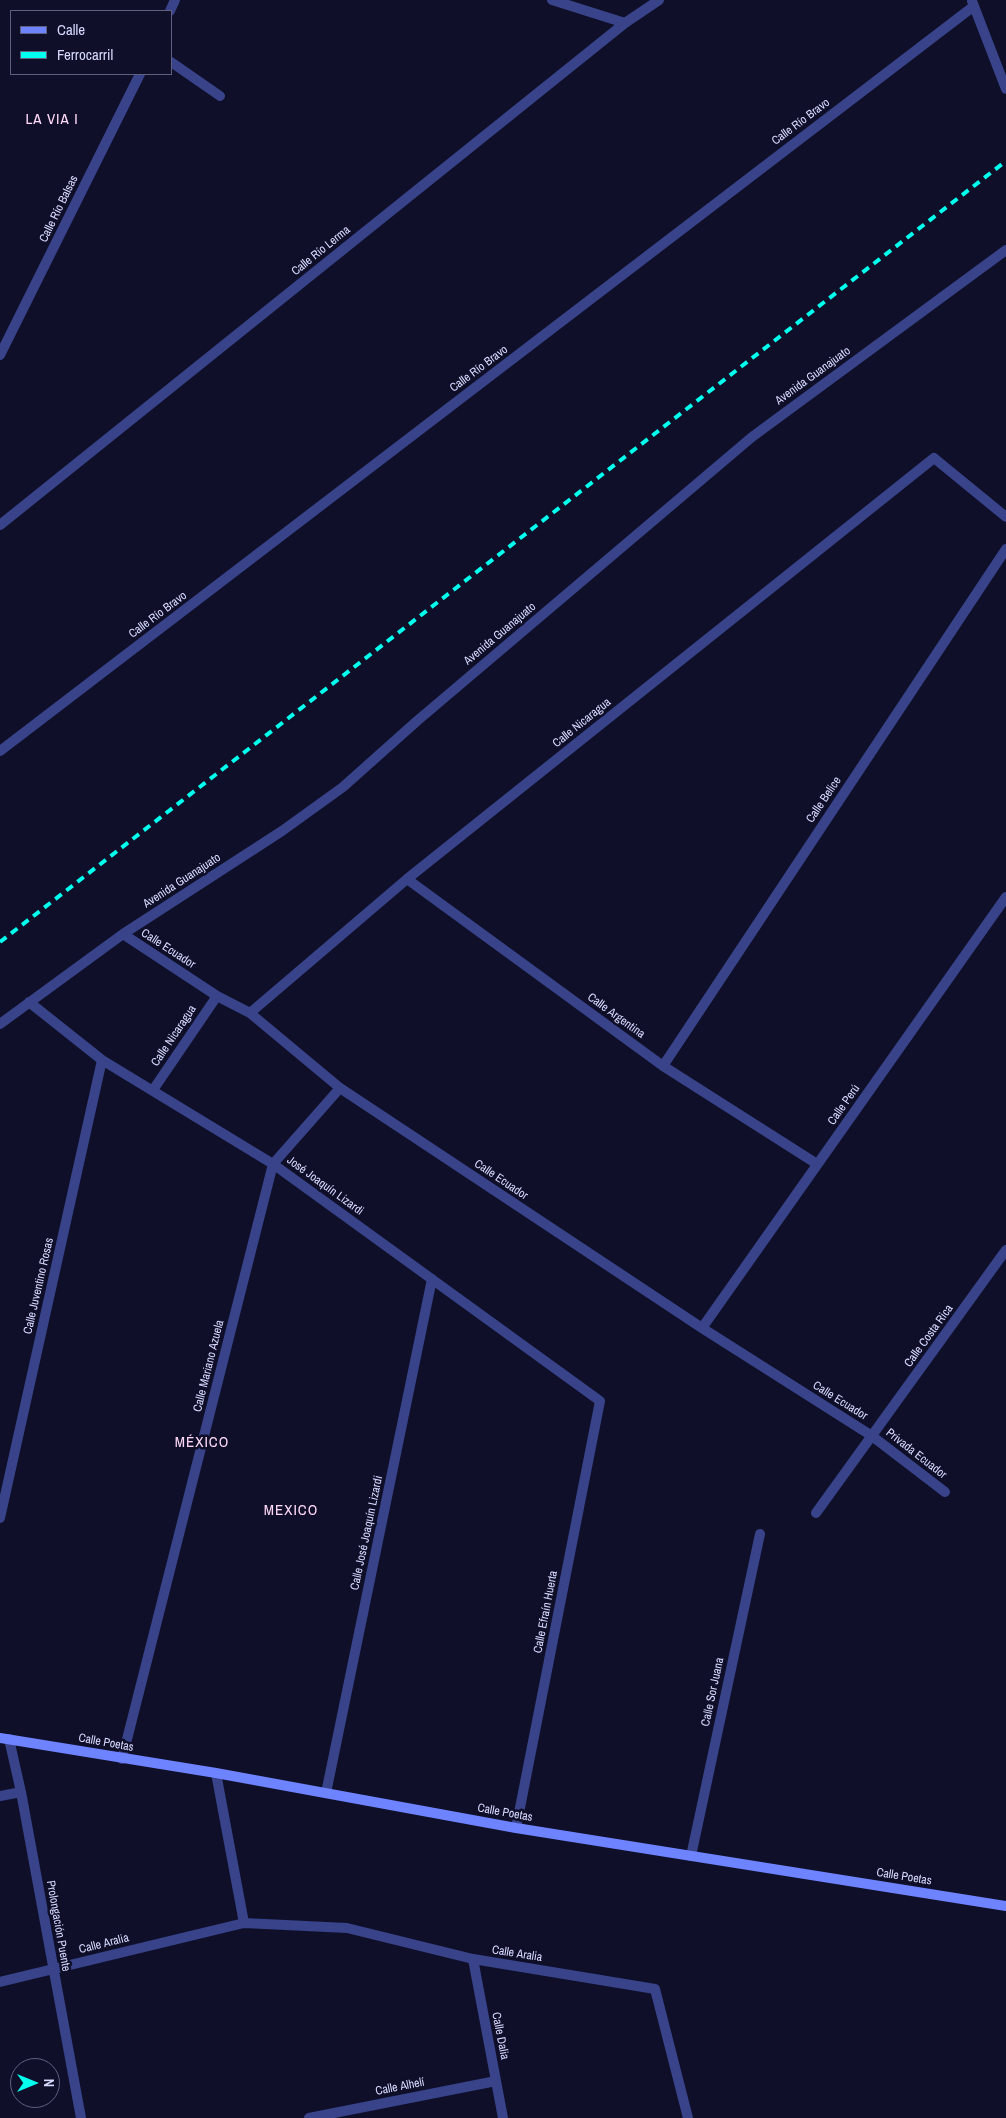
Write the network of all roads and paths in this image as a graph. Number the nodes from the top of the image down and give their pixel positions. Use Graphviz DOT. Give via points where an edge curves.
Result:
graph roads {
  1 [pos="552,0"];
  2 [pos="660,0"];
  3 [pos="973,3"];
  4 [pos="624,23"];
  5 [pos="172,63"];
  6 [pos="140,75"];
  7 [pos="1006,89"];
  8 [pos="220,96"];
  9 [pos="1006,250"];
  10 [pos="0,355"];
  11 [pos="1006,518"];
  12 [pos="0,525"];
  13 [pos="1006,549"];
  14 [pos="0,752"];
  15 [pos="407,879"];
  16 [pos="1006,897"];
  17 [pos="123,934"];
  18 [pos="217,996"];
  19 [pos="29,1002"];
  20 [pos="250,1013"];
  21 [pos="0,1024"];
  22 [pos="102,1060"];
  23 [pos="663,1066"];
  24 [pos="340,1088"];
  25 [pos="153,1090"];
  26 [pos="273,1164"];
  27 [pos="817,1164"];
  28 [pos="1006,1250"];
  29 [pos="432,1278"];
  30 [pos="702,1328"];
  31 [pos="600,1402"];
  32 [pos="872,1436"];
  33 [pos="945,1492"];
  34 [pos="816,1513"];
  35 [pos="0,1518"];
  36 [pos="760,1534"];
  37 [pos="4,1739"];
  38 [pos="122,1759"];
  39 [pos="216,1773"];
  40 [pos="21,1792"];
  41 [pos="326,1793"];
  42 [pos="0,1796"];
  43 [pos="516,1828"];
  44 [pos="691,1856"];
  45 [pos="1006,1906"];
  46 [pos="244,1923"];
  47 [pos="473,1959"];
  48 [pos="53,1969"];
  49 [pos="0,1982"];
  50 [pos="496,2082"];
  51 [pos="81,2118"];
  52 [pos="309,2118"];
  53 [pos="503,2118"];
  54 [pos="688,2118"];
  1 -- 4 [label="street"];
  2 -- 4 [label="street, Calle Río Lerma"];
  3 -- 7 [label="street"];
  3 -- 14 [label="street, Calle Río Bravo"];
  4 -- 12 [label="street, Calle Río Lerma"];
  5 -- 8 [label="street"];
  6 -- 10 [label="street, Calle Río Balsas"];
  9 -- 17 [label="street, Avenida Guanajuato" via="752,436 343,787 282,831"];
  11 -- 15 [label="street, Calle Nicaragua" via="934,458"];
  13 -- 23 [label="street, Calle Belice"];
  15 -- 20 [label="street, Calle Nicaragua"];
  15 -- 23 [label="street, Calle Argentina"];
  16 -- 27 [label="street, Calle Perú"];
  17 -- 18 [label="street, Calle Ecuador"];
  17 -- 19 [label="street, Avenida Guanajuato"];
  18 -- 20 [label="street, Calle Ecuador"];
  18 -- 25 [label="street, Calle Nicaragua"];
  19 -- 21 [label="street, Avenida Guanajuato"];
  19 -- 22 [label="street, José Joaquín Lizardi"];
  20 -- 24 [label="street, Calle Ecuador"];
  22 -- 25 [label="street, José Joaquín Lizardi"];
  22 -- 35 [label="street, Calle Juventino Rosas"];
  23 -- 27 [label="street, Calle Argentina"];
  24 -- 26 [label="street, Calle Mariano Azuela"];
  24 -- 30 [label="street, Calle Ecuador"];
  25 -- 26 [label="street, José Joaquín Lizardi"];
  26 -- 29 [label="street, José Joaquín Lizardi"];
  26 -- 38 [label="street, Calle Mariano Azuela"];
  27 -- 30 [label="street, Calle Perú"];
  28 -- 32 [label="street, Calle Costa Rica"];
  29 -- 31 [label="street, José Joaquín Lizardi"];
  29 -- 41 [label="street, Calle José Joaquín Lizardi"];
  30 -- 32 [label="street, Calle Ecuador"];
  31 -- 43 [label="street, Calle Efraín Huerta"];
  32 -- 33 [label="street, Privada Ecuador"];
  32 -- 34 [label="street, Calle Costa Rica"];
  36 -- 44 [label="street, Calle Sor Juana"];
  37 -- 38 [label="street, Calle Poetas"];
  37 -- 40 [label="street, Prolongación Puente"];
  38 -- 39 [label="street, Calle Poetas"];
  39 -- 41 [label="street, Calle Poetas"];
  39 -- 46 [label="street"];
  40 -- 42 [label="street"];
  40 -- 48 [label="street, Prolongación Puente"];
  41 -- 43 [label="street, Calle Poetas"];
  43 -- 44 [label="street, Calle Poetas"];
  44 -- 45 [label="street, Calle Poetas"];
  46 -- 47 [label="street, Calle Aralia" via="347,1928"];
  46 -- 48 [label="street, Calle Aralia"];
  47 -- 50 [label="street, Calle Dalia"];
  47 -- 54 [label="street, Calle Aralia" via="655,1989"];
  48 -- 49 [label="street, Calle Aralia"];
  48 -- 51 [label="street, Prolongación Puente"];
  50 -- 52 [label="street, Calle Alhelí"];
  50 -- 53 [label="street, Calle Dalia"];
}
